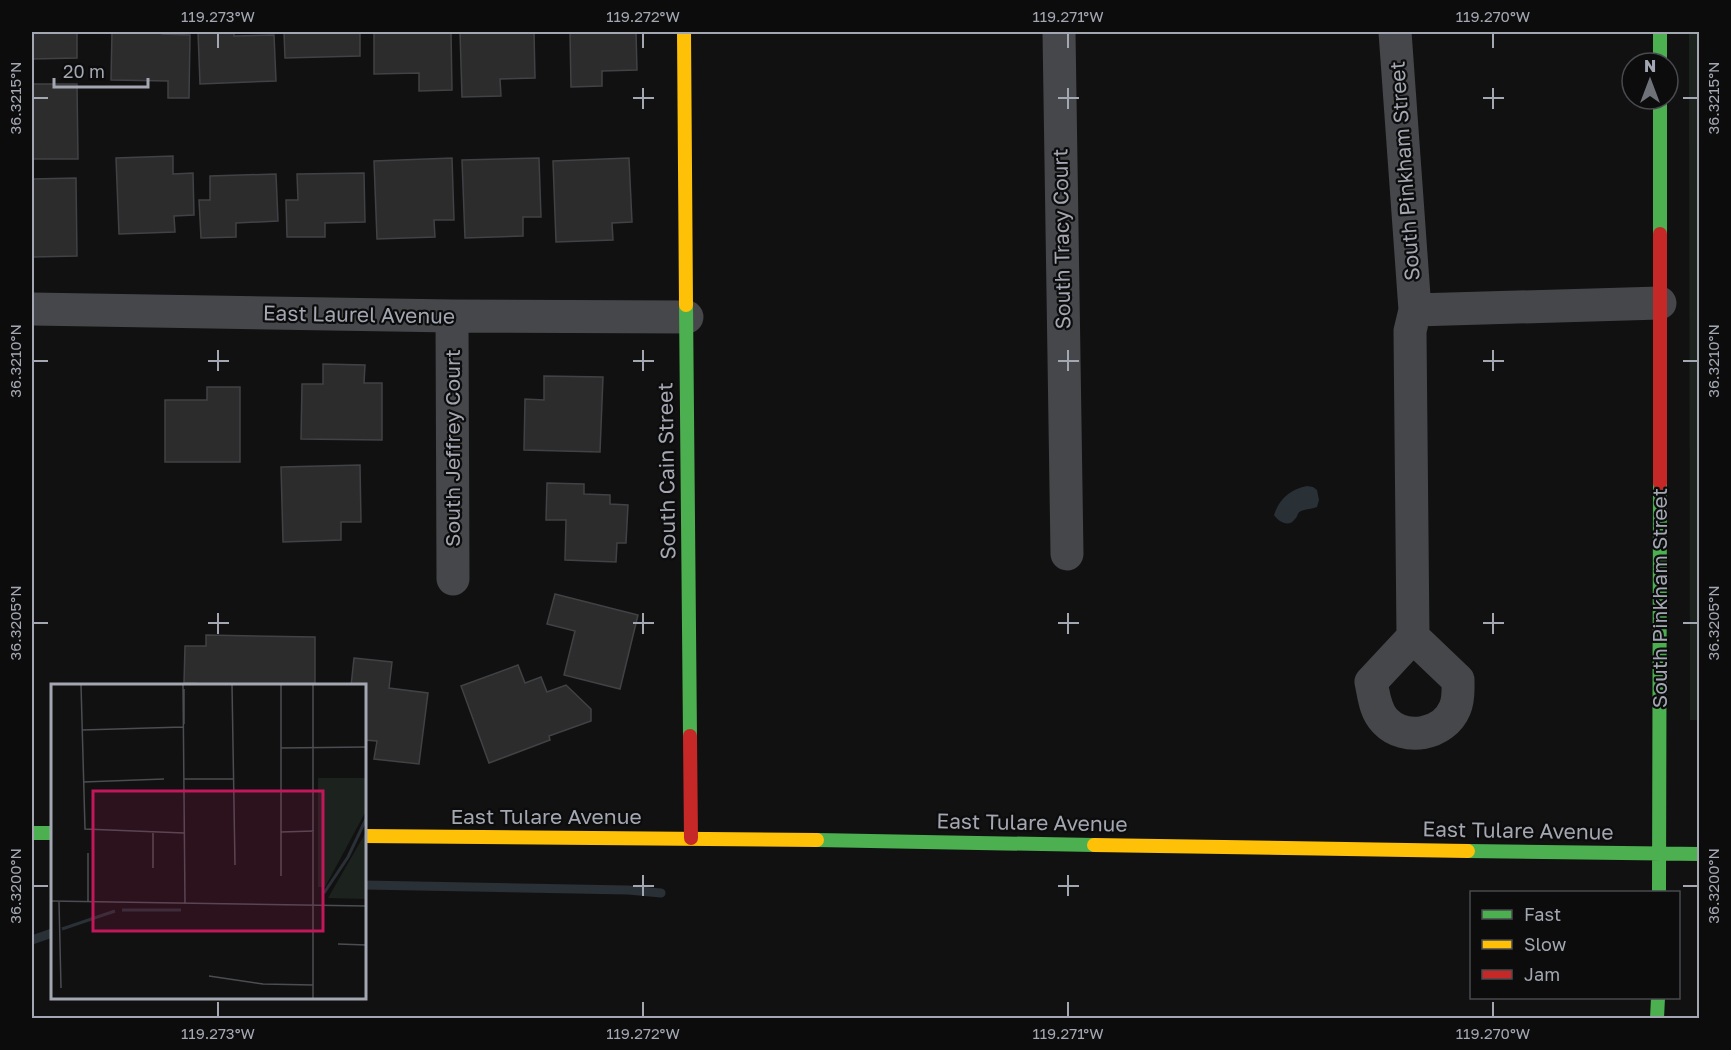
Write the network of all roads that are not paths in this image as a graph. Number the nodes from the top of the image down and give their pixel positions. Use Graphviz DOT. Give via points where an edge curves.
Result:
graph roads {
  1 [pos="684,32"];
  2 [pos="1059,32"];
  3 [pos="1395,32"];
  4 [pos="1660,32"];
  5 [pos="1660,51"];
  6 [pos="1660,111"];
  7 [pos="1660,303"];
  8 [pos="32,309"];
  9 [pos="1415,310"];
  10 [pos="452,316"];
  11 [pos="687,317"];
  12 [pos="1067,554"];
  13 [pos="453,579"];
  14 [pos="1413,637"];
  15 [pos="32,833"];
  16 [pos="51,833"];
  17 [pos="366,836"];
  18 [pos="691,838"];
  19 [pos="1700,854"];
  20 [pos="1659,855"];
  21 [pos="1659,891"];
  22 [pos="1658,999"];
  23 [pos="1657,1018"];
  1 -- 11 [label="street, South Cain Street"];
  2 -- 12 [label="street, South Tracy Court"];
  3 -- 9 [label="street, South Pinkham Street"];
  4 -- 5 [label="street"];
  6 -- 7 [label="street, South Pinkham Street"];
  7 -- 9 [label="street, South Pinkham Street"];
  7 -- 20 [label="street, South Pinkham Street"];
  8 -- 10 [label="street, East Laurel Avenue"];
  9 -- 14 [label="street, South Pinkham Street" via="1410,331"];
  10 -- 11 [label="street, East Laurel Avenue"];
  10 -- 13 [label="street, South Jeffrey Court"];
  11 -- 18 [label="street, South Cain Street"];
  15 -- 16 [label="street"];
  17 -- 18 [label="street, East Tulare Avenue"];
  18 -- 20 [label="street, East Tulare Avenue"];
  19 -- 20 [label="street, East Tulare Avenue"];
  20 -- 21 [label="street, South Pinkham Street"];
  22 -- 23 [label="street"];
}
